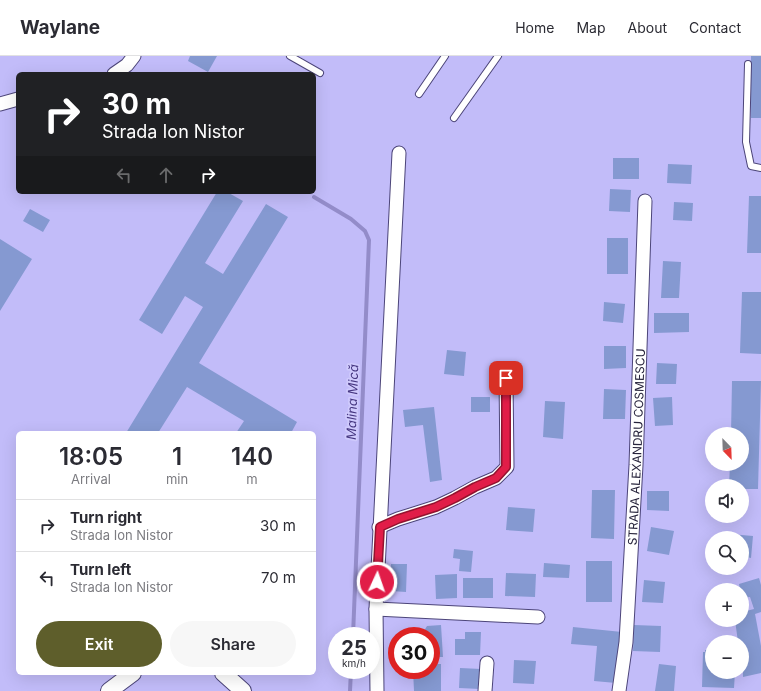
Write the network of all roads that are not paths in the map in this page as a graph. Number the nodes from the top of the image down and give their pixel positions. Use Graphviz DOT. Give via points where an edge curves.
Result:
graph roads {
  1 [pos="134,56"];
  2 [pos="290,56"];
  3 [pos="445,56"];
  4 [pos="498,56"];
  5 [pos="748,64"];
  6 [pos="117,72"];
  7 [pos="320,73"];
  8 [pos="419,94"];
  9 [pos="16,100"];
  10 [pos="0,104"];
  11 [pos="454,118"];
  12 [pos="399,153"];
  13 [pos="761,168"];
  14 [pos="646,201"];
  15 [pos="506,378"];
  16 [pos="380,527"];
  17 [pos="376,609"];
  18 [pos="538,617"];
  19 [pos="487,663"];
  20 [pos="130,675"];
  21 [pos="226,675"];
  22 [pos="110,691"];
  23 [pos="243,691"];
  24 [pos="377,691"];
  25 [pos="486,691"];
  26 [pos="619,691"];
  1 -- 6 [label="street"];
  2 -- 7 [label="lane"];
  3 -- 8 [label="lane"];
  4 -- 11 [label="lane"];
  5 -- 13 [label="lane" via="746,142 751,166"];
  9 -- 10 [label="street"];
  12 -- 16 [label="street"];
  14 -- 26 [label="street, STRADA ALEXANDRU COSMESCU" via="636,465 626,642"];
  15 -- 16 [label="street" via="506,467 496,478 455,498"];
  16 -- 17 [label="street"];
  17 -- 18 [label="street"];
  17 -- 24 [label="street"];
  19 -- 25 [label="street"];
  20 -- 22 [label="street"];
  21 -- 23 [label="street"];
}
